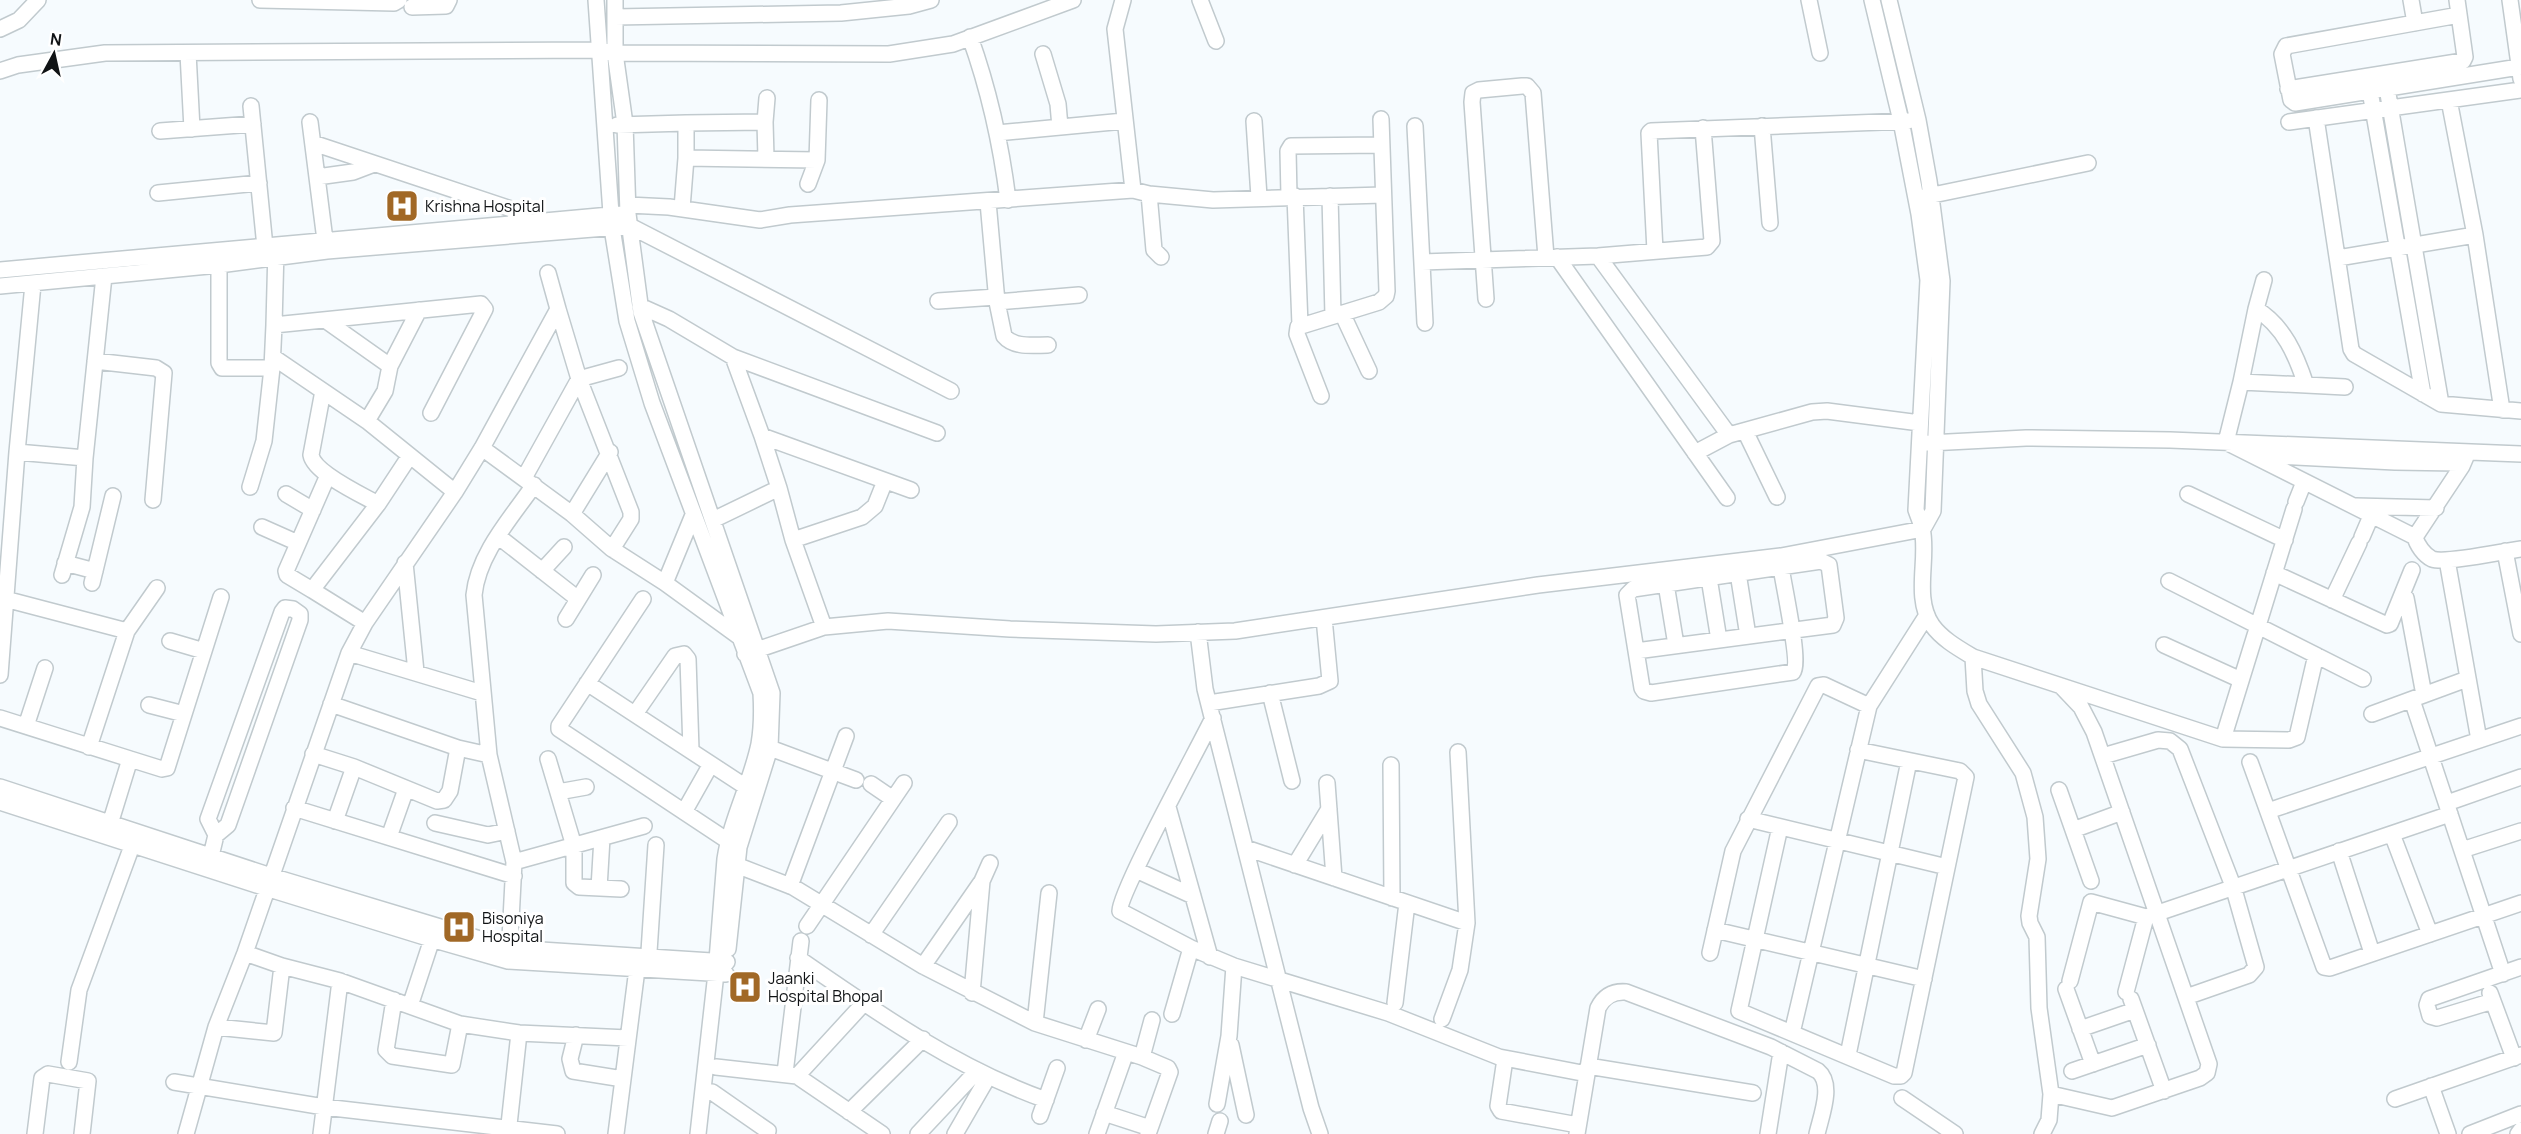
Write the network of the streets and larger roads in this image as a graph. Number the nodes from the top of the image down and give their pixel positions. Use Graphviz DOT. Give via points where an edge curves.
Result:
graph roads {
  1 [pos="260,0"];
  2 [pos="267,0"];
  3 [pos="449,0"];
  4 [pos="596,0"];
  5 [pos="615,0"];
  6 [pos="930,0"];
  7 [pos="1073,0"];
  8 [pos="1123,0"];
  9 [pos="1200,0"];
  10 [pos="1809,0"];
  11 [pos="1872,0"];
  12 [pos="1890,0"];
  13 [pos="2411,0"];
  14 [pos="2510,0"];
  15 [pos="34,1"];
  16 [pos="359,1"];
  17 [pos="405,4"];
  18 [pos="2458,7"];
  19 [pos="615,17"];
  20 [pos="2415,22"];
  21 [pos="0,29"];
  22 [pos="970,38"];
  23 [pos="1216,41"];
  24 [pos="598,50"];
  25 [pos="615,52"];
  26 [pos="188,53"];
  27 [pos="1820,53"];
  28 [pos="1043,54"];
  29 [pos="2451,70"];
  30 [pos="0,71"];
  31 [pos="2520,73"];
  32 [pos="2387,88"];
  33 [pos="2289,89"];
  34 [pos="2521,90"];
  35 [pos="2370,91"];
  36 [pos="767,98"];
  37 [pos="819,100"];
  38 [pos="2453,100"];
  39 [pos="251,106"];
  40 [pos="2391,108"];
  41 [pos="2374,110"];
  42 [pos="1381,118"];
  43 [pos="2316,118"];
  44 [pos="1918,120"];
  45 [pos="1124,121"];
  46 [pos="1254,121"];
  47 [pos="1900,121"];
  48 [pos="310,122"];
  49 [pos="765,122"];
  50 [pos="2289,122"];
  51 [pos="686,123"];
  52 [pos="252,124"];
  53 [pos="625,124"];
  54 [pos="1415,126"];
  55 [pos="1762,126"];
  56 [pos="604,127"];
  57 [pos="1060,127"];
  58 [pos="1703,128"];
  59 [pos="192,129"];
  60 [pos="160,131"];
  61 [pos="997,133"];
  62 [pos="312,143"];
  63 [pos="1381,145"];
  64 [pos="686,158"];
  65 [pos="766,158"];
  66 [pos="817,160"];
  67 [pos="2088,163"];
  68 [pos="374,164"];
  69 [pos="317,177"];
  70 [pos="259,183"];
  71 [pos="808,184"];
  72 [pos="1132,190"];
  73 [pos="158,193"];
  74 [pos="1149,194"];
  75 [pos="1383,195"];
  76 [pos="1292,196"];
  77 [pos="1330,196"];
  78 [pos="1923,196"];
  79 [pos="1259,197"];
  80 [pos="1008,200"];
  81 [pos="988,202"];
  82 [pos="682,208"];
  83 [pos="629,215"];
  84 [pos="612,221"];
  85 [pos="526,223"];
  86 [pos="1770,223"];
  87 [pos="2475,235"];
  88 [pos="326,245"];
  89 [pos="2415,245"];
  90 [pos="2399,248"];
  91 [pos="273,250"];
  92 [pos="1655,250"];
  93 [pos="1598,256"];
  94 [pos="1161,257"];
  95 [pos="1551,257"];
  96 [pos="2338,258"];
  97 [pos="1484,260"];
  98 [pos="1422,262"];
  99 [pos="219,265"];
  100 [pos="0,270"];
  101 [pos="548,273"];
  102 [pos="104,276"];
  103 [pos="2264,280"];
  104 [pos="33,284"];
  105 [pos="0,286"];
  106 [pos="1079,295"];
  107 [pos="997,299"];
  108 [pos="1486,299"];
  109 [pos="938,301"];
  110 [pos="640,306"];
  111 [pos="558,309"];
  112 [pos="2256,309"];
  113 [pos="419,310"];
  114 [pos="1338,314"];
  115 [pos="325,320"];
  116 [pos="1425,323"];
  117 [pos="274,325"];
  118 [pos="1300,325"];
  119 [pos="1048,345"];
  120 [pos="734,357"];
  121 [pos="95,361"];
  122 [pos="272,362"];
  123 [pos="390,366"];
  124 [pos="619,368"];
  125 [pos="1369,371"];
  126 [pos="579,379"];
  127 [pos="2241,382"];
  128 [pos="2306,385"];
  129 [pos="2345,387"];
  130 [pos="323,391"];
  131 [pos="951,391"];
  132 [pos="2423,394"];
  133 [pos="1322,396"];
  134 [pos="2441,404"];
  135 [pos="2502,410"];
  136 [pos="2521,411"];
  137 [pos="431,413"];
  138 [pos="367,421"];
  139 [pos="1920,423"];
  140 [pos="1745,431"];
  141 [pos="937,433"];
  142 [pos="1729,435"];
  143 [pos="762,436"];
  144 [pos="1920,442"];
  145 [pos="2226,442"];
  146 [pos="1937,443"];
  147 [pos="482,448"];
  148 [pos="17,452"];
  149 [pos="610,452"];
  150 [pos="1695,453"];
  151 [pos="2521,453"];
  152 [pos="2254,455"];
  153 [pos="2395,456"];
  154 [pos="409,457"];
  155 [pos="85,458"];
  156 [pos="2465,459"];
  157 [pos="328,475"];
  158 [pos="529,481"];
  159 [pos="885,481"];
  160 [pos="2304,482"];
  161 [pos="250,487"];
  162 [pos="779,488"];
  163 [pos="911,489"];
  164 [pos="455,492"];
  165 [pos="286,494"];
  166 [pos="2188,494"];
  167 [pos="113,495"];
  168 [pos="1777,497"];
  169 [pos="1727,498"];
  170 [pos="153,500"];
  171 [pos="378,504"];
  172 [pos="2353,506"];
  173 [pos="82,507"];
  174 [pos="2436,508"];
  175 [pos="313,510"];
  176 [pos="572,514"];
  177 [pos="108,515"];
  178 [pos="693,515"];
  179 [pos="2371,516"];
  180 [pos="713,520"];
  181 [pos="262,527"];
  182 [pos="1923,529"];
  183 [pos="498,537"];
  184 [pos="2415,537"];
  185 [pos="792,540"];
  186 [pos="2284,540"];
  187 [pos="298,543"];
  188 [pos="564,547"];
  189 [pos="612,549"];
  190 [pos="2521,549"];
  191 [pos="2505,551"];
  192 [pos="2446,560"];
  193 [pos="405,563"];
  194 [pos="1781,567"];
  195 [pos="1729,570"];
  196 [pos="2412,570"];
  197 [pos="542,571"];
  198 [pos="2274,573"];
  199 [pos="592,575"];
  200 [pos="1709,578"];
  201 [pos="2169,581"];
  202 [pos="665,582"];
  203 [pos="1666,584"];
  204 [pos="157,588"];
  205 [pos="312,590"];
  206 [pos="221,597"];
  207 [pos="2406,598"];
  208 [pos="5,599"];
  209 [pos="578,599"];
  210 [pos="643,599"];
  211 [pos="2331,600"];
  212 [pos="1927,615"];
  213 [pos="1324,618"];
  214 [pos="566,619"];
  215 [pos="365,623"];
  216 [pos="2258,626"];
  217 [pos="824,627"];
  218 [pos="128,631"];
  219 [pos="1791,631"];
  220 [pos="1198,632"];
  221 [pos="2521,634"];
  222 [pos="1748,636"];
  223 [pos="739,637"];
  224 [pos="1719,640"];
  225 [pos="170,641"];
  226 [pos="1676,645"];
  227 [pos="2164,645"];
  228 [pos="204,651"];
  229 [pos="751,651"];
  230 [pos="1636,651"];
  231 [pos="349,652"];
  232 [pos="2316,655"];
  233 [pos="1972,657"];
  234 [pos="45,668"];
  235 [pos="416,672"];
  236 [pos="0,675"];
  237 [pos="2363,679"];
  238 [pos="2241,680"];
  239 [pos="2467,680"];
  240 [pos="587,683"];
  241 [pos="2058,684"];
  242 [pos="255,685"];
  243 [pos="275,693"];
  244 [pos="482,693"];
  245 [pos="1270,693"];
  246 [pos="2418,698"];
  247 [pos="1209,703"];
  248 [pos="331,704"];
  249 [pos="149,705"];
  250 [pos="1869,706"];
  251 [pos="184,714"];
  252 [pos="635,714"];
  253 [pos="2372,714"];
  254 [pos="0,718"];
  255 [pos="1213,718"];
  256 [pos="26,726"];
  257 [pos="2521,726"];
  258 [pos="846,736"];
  259 [pos="2223,738"];
  260 [pos="2479,740"];
  261 [pos="89,747"];
  262 [pos="458,748"];
  263 [pos="770,748"];
  264 [pos="691,750"];
  265 [pos="1858,750"];
  266 [pos="1458,752"];
  267 [pos="313,754"];
  268 [pos="489,754"];
  269 [pos="2103,756"];
  270 [pos="2431,756"];
  271 [pos="130,759"];
  272 [pos="548,759"];
  273 [pos="1909,760"];
  274 [pos="2250,762"];
  275 [pos="711,764"];
  276 [pos="1391,765"];
  277 [pos="354,767"];
  278 [pos="833,771"];
  279 [pos="2521,777"];
  280 [pos="856,780"];
  281 [pos="1292,781"];
  282 [pos="904,783"];
  283 [pos="1327,783"];
  284 [pos="872,784"];
  285 [pos="0,787"];
  286 [pos="586,787"];
  287 [pos="746,787"];
  288 [pos="406,789"];
  289 [pos="2059,790"];
  290 [pos="558,792"];
  291 [pos="893,799"];
  292 [pos="0,802"];
  293 [pos="1168,807"];
  294 [pos="294,808"];
  295 [pos="1329,809"];
  296 [pos="2448,809"];
  297 [pos="2268,811"];
  298 [pos="684,812"];
  299 [pos="2122,812"];
  300 [pos="1748,819"];
  301 [pos="335,821"];
  302 [pos="949,822"];
  303 [pos="435,823"];
  304 [pos="110,824"];
  305 [pos="644,826"];
  306 [pos="1780,827"];
  307 [pos="2073,830"];
  308 [pos="507,831"];
  309 [pos="2521,831"];
  310 [pos="2392,834"];
  311 [pos="216,835"];
  312 [pos="389,837"];
  313 [pos="134,838"];
  314 [pos="602,838"];
  315 [pos="728,841"];
  316 [pos="1837,841"];
  317 [pos="656,845"];
  318 [pos="574,846"];
  319 [pos="1246,848"];
  320 [pos="2462,850"];
  321 [pos="2339,851"];
  322 [pos="1890,853"];
  323 [pos="211,856"];
  324 [pos="990,863"];
  325 [pos="736,865"];
  326 [pos="1296,865"];
  327 [pos="1947,867"];
  328 [pos="2288,868"];
  329 [pos="514,869"];
  330 [pos="1136,870"];
  331 [pos="1334,878"];
  332 [pos="982,881"];
  333 [pos="2091,881"];
  334 [pos="269,882"];
  335 [pos="790,886"];
  336 [pos="2233,886"];
  337 [pos="599,888"];
  338 [pos="621,889"];
  339 [pos="1049,893"];
  340 [pos="1193,896"];
  341 [pos="1400,901"];
  342 [pos="2521,903"];
  343 [pos="823,904"];
  344 [pos="2151,914"];
  345 [pos="2484,915"];
  346 [pos="1467,923"];
  347 [pos="1715,930"];
  348 [pos="433,934"];
  349 [pos="2430,934"];
  350 [pos="871,935"];
  351 [pos="1755,940"];
  352 [pos="1191,948"];
  353 [pos="1811,952"];
  354 [pos="245,953"];
  355 [pos="1710,953"];
  356 [pos="2372,953"];
  357 [pos="509,955"];
  358 [pos="1210,957"];
  359 [pos="798,958"];
  360 [pos="1867,965"];
  361 [pos="282,966"];
  362 [pos="644,966"];
  363 [pos="922,966"];
  364 [pos="1234,966"];
  365 [pos="2521,967"];
  366 [pos="722,968"];
  367 [pos="2503,974"];
  368 [pos="1924,979"];
  369 [pos="1279,980"];
  370 [pos="2486,980"];
  371 [pos="340,981"];
  372 [pos="972,993"];
  373 [pos="2186,997"];
  374 [pos="394,1000"];
  375 [pos="2131,1000"];
  376 [pos="2493,1001"];
  377 [pos="864,1003"];
  378 [pos="1395,1003"];
  379 [pos="410,1006"];
  380 [pos="1098,1009"];
  381 [pos="1172,1014"];
  382 [pos="1442,1019"];
  383 [pos="1152,1020"];
  384 [pos="1035,1023"];
  385 [pos="460,1024"];
  386 [pos="216,1027"];
  387 [pos="2080,1029"];
  388 [pos="1792,1033"];
  389 [pos="519,1034"];
  390 [pos="576,1035"];
  391 [pos="1229,1036"];
  392 [pos="628,1038"];
  393 [pos="922,1039"];
  394 [pos="1086,1040"];
  395 [pos="2148,1045"];
  396 [pos="1125,1052"];
  397 [pos="1781,1052"];
  398 [pos="1848,1055"];
  399 [pos="1142,1057"];
  400 [pos="2517,1057"];
  401 [pos="1505,1059"];
  402 [pos="69,1062"];
  403 [pos="2093,1064"];
  404 [pos="716,1067"];
  405 [pos="1057,1068"];
  406 [pos="1588,1070"];
  407 [pos="2072,1071"];
  408 [pos="982,1074"];
  409 [pos="791,1075"];
  410 [pos="623,1079"];
  411 [pos="174,1082"];
  412 [pos="2431,1086"];
  413 [pos="198,1087"];
  414 [pos="2164,1091"];
  415 [pos="712,1092"];
  416 [pos="1753,1093"];
  417 [pos="2051,1094"];
  418 [pos="1902,1098"];
  419 [pos="2395,1099"];
  420 [pos="1046,1100"];
  421 [pos="1217,1104"];
  422 [pos="324,1107"];
  423 [pos="849,1112"];
  424 [pos="1104,1113"];
  425 [pos="2521,1114"];
  426 [pos="1246,1115"];
  427 [pos="1040,1116"];
  428 [pos="1578,1130"];
  429 [pos="2521,1130"];
  430 [pos="509,1131"];
  431 [pos="1149,1131"];
  432 [pos="769,1133"];
  433 [pos="35,1134"];
  434 [pos="82,1134"];
  435 [pos="186,1134"];
  436 [pos="321,1134"];
  437 [pos="557,1134"];
  438 [pos="616,1134"];
  439 [pos="698,1134"];
  440 [pos="708,1134"];
  441 [pos="882,1134"];
  442 [pos="918,1134"];
  443 [pos="955,1134"];
  444 [pos="1097,1134"];
  445 [pos="1320,1134"];
  446 [pos="1768,1134"];
  447 [pos="1817,1134"];
  448 [pos="1955,1134"];
  449 [pos="2042,1134"];
  450 [pos="2448,1134"];
  451 [pos="2470,1134"];
  452 [pos="2518,1134"];
  1 -- 2 [label="street"];
  2 -- 16 [label="street"];
  3 -- 17 [label="street" via="446,6"];
  4 -- 24 [label="street"];
  5 -- 19 [label="street"];
  6 -- 19 [label="street" via="841,13"];
  7 -- 22 [label="street"];
  8 -- 45 [label="street" via="1114,29"];
  9 -- 23 [label="street"];
  10 -- 27 [label="street"];
  11 -- 47 [label="street"];
  12 -- 44 [label="street"];
  13 -- 20 [label="street"];
  14 -- 31 [label="street"];
  15 -- 21 [label="street" via="19,20"];
  16 -- 17 [label="street"];
  18 -- 20 [label="street"];
  18 -- 29 [label="street" via="2465,57"];
  19 -- 25 [label="street"];
  20 -- 33 [label="street" via="2286,46 2282,54"];
  22 -- 25 [label="street" via="889,54"];
  22 -- 61 [label="street"];
  24 -- 25 [label="street"];
  24 -- 26 [label="street"];
  24 -- 56 [label="street"];
  25 -- 53 [label="street"];
  26 -- 30 [label="street" via="105,53"];
  26 -- 59 [label="street"];
  28 -- 57 [label="street" via="1058,105"];
  29 -- 31 [label="street"];
  29 -- 32 [label="street"];
  29 -- 33 [label="street"];
  29 -- 38 [label="street"];
  32 -- 35 [label="street"];
  32 -- 40 [label="street"];
  33 -- 35 [label="street" via="2290,100 2295,103"];
  34 -- 38 [label="street"];
  35 -- 41 [label="street"];
  36 -- 49 [label="street"];
  37 -- 66 [label="street"];
  38 -- 40 [label="street"];
  38 -- 87 [label="street"];
  39 -- 52 [label="street"];
  40 -- 41 [label="street"];
  40 -- 89 [label="street"];
  41 -- 43 [label="street"];
  41 -- 90 [label="street"];
  42 -- 63 [label="street"];
  43 -- 50 [label="street"];
  43 -- 96 [label="street"];
  44 -- 47 [label="street"];
  44 -- 78 [label="street"];
  45 -- 57 [label="street"];
  45 -- 72 [label="street"];
  46 -- 79 [label="street"];
  47 -- 55 [label="street"];
  47 -- 78 [label="street"];
  48 -- 62 [label="street"];
  49 -- 51 [label="street"];
  49 -- 65 [label="street"];
  51 -- 53 [label="street"];
  51 -- 64 [label="street"];
  52 -- 59 [label="street"];
  52 -- 70 [label="street"];
  53 -- 56 [label="street"];
  53 -- 83 [label="street"];
  54 -- 98 [label="street"];
  55 -- 58 [label="street"];
  55 -- 86 [label="street"];
  56 -- 84 [label="street"];
  57 -- 61 [label="street"];
  58 -- 92 [label="street" via="1655,129 1649,133"];
  58 -- 92 [label="street" via="1712,242 1707,247"];
  59 -- 60 [label="street"];
  61 -- 80 [label="street"];
  62 -- 68 [label="street"];
  62 -- 69 [label="street"];
  63 -- 75 [label="street"];
  63 -- 76 [label="street" via="1291,146 1288,151"];
  64 -- 65 [label="street"];
  64 -- 82 [label="street"];
  65 -- 66 [label="street"];
  66 -- 71 [label="street"];
  67 -- 78 [label="street"];
  68 -- 69 [label="street" via="353,172"];
  68 -- 85 [label="street" via="511,209"];
  69 -- 88 [label="street"];
  70 -- 73 [label="street"];
  70 -- 91 [label="street"];
  72 -- 74 [label="street"];
  72 -- 80 [label="street"];
  74 -- 79 [label="street" via="1213,200"];
  74 -- 94 [label="street" via="1154,250"];
  75 -- 77 [label="street"];
  75 -- 114 [label="street" via="1386,296 1379,302"];
  76 -- 77 [label="street"];
  76 -- 79 [label="street"];
  76 -- 118 [label="street"];
  77 -- 114 [label="street"];
  78 -- 139 [label="street" via="1928,280"];
  78 -- 146 [label="street" via="1942,281"];
  80 -- 81 [label="street"];
  81 -- 82 [label="street" via="760,220"];
  81 -- 107 [label="street"];
  82 -- 83 [label="street"];
  83 -- 84 [label="street"];
  83 -- 110 [label="street"];
  83 -- 131 [label="street"];
  84 -- 85 [label="street"];
  84 -- 88 [label="street"];
  84 -- 178 [label="street" via="627,321"];
  85 -- 88 [label="street"];
  87 -- 89 [label="street"];
  87 -- 135 [label="street"];
  88 -- 91 [label="street"];
  89 -- 90 [label="street"];
  89 -- 134 [label="street"];
  90 -- 96 [label="street"];
  90 -- 132 [label="street"];
  91 -- 99 [label="street"];
  91 -- 100 [label="street"];
  91 -- 117 [label="street"];
  92 -- 93 [label="street"];
  93 -- 95 [label="street"];
  93 -- 142 [label="street"];
  95 -- 97 [label="street"];
  95 -- 97 [label="street" via="1533,93 1522,86 1479,90 1472,97"];
  95 -- 150 [label="street"];
  96 -- 132 [label="street" via="2350,349"];
  97 -- 98 [label="street"];
  97 -- 108 [label="street"];
  98 -- 116 [label="street"];
  99 -- 102 [label="street"];
  99 -- 122 [label="street" via="220,366 224,369"];
  101 -- 111 [label="street"];
  102 -- 104 [label="street"];
  102 -- 121 [label="street"];
  103 -- 112 [label="street"];
  104 -- 105 [label="street"];
  104 -- 148 [label="street"];
  106 -- 107 [label="street"];
  107 -- 109 [label="street"];
  107 -- 119 [label="street" via="1007,340"];
  110 -- 120 [label="street" via="669,318"];
  110 -- 180 [label="street"];
  111 -- 126 [label="street"];
  111 -- 147 [label="street"];
  112 -- 127 [label="street"];
  112 -- 128 [label="street" via="2282,331"];
  113 -- 115 [label="street"];
  113 -- 123 [label="street"];
  113 -- 137 [label="street" via="481,304 485,309"];
  114 -- 118 [label="street"];
  114 -- 125 [label="street"];
  115 -- 117 [label="street"];
  115 -- 123 [label="street"];
  117 -- 122 [label="street"];
  118 -- 133 [label="street" via="1297,334"];
  120 -- 141 [label="street"];
  120 -- 143 [label="street"];
  121 -- 155 [label="street"];
  121 -- 170 [label="street" via="163,371"];
  122 -- 130 [label="street"];
  122 -- 161 [label="street" via="264,441"];
  123 -- 138 [label="street" via="385,391"];
  124 -- 126 [label="street"];
  126 -- 149 [label="street"];
  126 -- 158 [label="street"];
  127 -- 128 [label="street"];
  127 -- 145 [label="street"];
  128 -- 129 [label="street"];
  130 -- 138 [label="street"];
  130 -- 157 [label="street" via="311,455 313,463"];
  132 -- 134 [label="street"];
  134 -- 135 [label="street"];
  135 -- 136 [label="street"];
  138 -- 154 [label="street"];
  139 -- 140 [label="street" via="1827,411"];
  139 -- 144 [label="street"];
  140 -- 142 [label="street"];
  140 -- 168 [label="street"];
  142 -- 150 [label="street"];
  143 -- 159 [label="street"];
  143 -- 162 [label="street"];
  144 -- 146 [label="street"];
  144 -- 182 [label="street" via="1916,510"];
  145 -- 146 [label="street" via="2026,438"];
  145 -- 152 [label="street"];
  145 -- 153 [label="street"];
  146 -- 182 [label="street" via="1933,512"];
  147 -- 158 [label="street"];
  147 -- 164 [label="street"];
  148 -- 155 [label="street"];
  148 -- 208 [label="street"];
  149 -- 176 [label="street"];
  149 -- 189 [label="street" via="631,512 631,519"];
  150 -- 169 [label="street"];
  151 -- 156 [label="street"];
  152 -- 153 [label="street"];
  152 -- 160 [label="street"];
  153 -- 156 [label="street" via="2458,463"];
  154 -- 164 [label="street"];
  154 -- 171 [label="street"];
  155 -- 173 [label="street"];
  156 -- 174 [label="street"];
  157 -- 171 [label="street"];
  157 -- 175 [label="street"];
  158 -- 176 [label="street"];
  158 -- 183 [label="street"];
  159 -- 163 [label="street"];
  159 -- 185 [label="street" via="875,506 862,517"];
  160 -- 172 [label="street"];
  160 -- 186 [label="street"];
  162 -- 180 [label="street"];
  162 -- 185 [label="street"];
  164 -- 193 [label="street"];
  165 -- 175 [label="street"];
  166 -- 186 [label="street"];
  167 -- 177 [label="street"];
  171 -- 205 [label="street"];
  172 -- 174 [label="street"];
  172 -- 179 [label="street"];
  173 -- 177 [label="street"];
  173 -- 177 [label="street" via="63,569 94,577"];
  174 -- 184 [label="street"];
  175 -- 187 [label="street"];
  176 -- 189 [label="street"];
  178 -- 202 [label="street"];
  178 -- 223 [label="street"];
  179 -- 184 [label="street"];
  179 -- 211 [label="street"];
  180 -- 229 [label="street"];
  181 -- 187 [label="street"];
  182 -- 195 [label="street"];
  182 -- 212 [label="street"];
  183 -- 197 [label="street"];
  183 -- 244 [label="street" via="480,569 475,588"];
  184 -- 192 [label="street" via="2432,558"];
  185 -- 217 [label="street"];
  186 -- 198 [label="street"];
  187 -- 205 [label="street" via="286,573"];
  188 -- 197 [label="street"];
  189 -- 202 [label="street"];
  190 -- 191 [label="street"];
  191 -- 192 [label="street"];
  191 -- 221 [label="street"];
  192 -- 239 [label="street"];
  193 -- 215 [label="street"];
  193 -- 235 [label="street"];
  194 -- 195 [label="street"];
  194 -- 219 [label="street"];
  194 -- 219 [label="street" via="1821,561 1829,565 1835,622"];
  195 -- 200 [label="street"];
  195 -- 213 [label="street" via="1538,585"];
  195 -- 222 [label="street"];
  196 -- 211 [label="street" via="2390,624"];
  197 -- 209 [label="street"];
  198 -- 211 [label="street"];
  198 -- 216 [label="street"];
  199 -- 209 [label="street"];
  200 -- 203 [label="street"];
  200 -- 224 [label="street"];
  201 -- 216 [label="street"];
  202 -- 223 [label="street"];
  203 -- 226 [label="street"];
  203 -- 230 [label="street" via="1628,592"];
  204 -- 218 [label="street"];
  205 -- 215 [label="street"];
  206 -- 228 [label="street"];
  207 -- 246 [label="street"];
  208 -- 218 [label="street"];
  208 -- 236 [label="street"];
  209 -- 214 [label="street"];
  210 -- 240 [label="street"];
  212 -- 233 [label="street" via="1942,636"];
  212 -- 250 [label="street"];
  213 -- 220 [label="street" via="1235,631"];
  213 -- 245 [label="street" via="1330,681"];
  215 -- 231 [label="street"];
  216 -- 232 [label="street"];
  216 -- 238 [label="street"];
  217 -- 220 [label="street" via="888,621 1055,631"];
  217 -- 229 [label="street"];
  218 -- 261 [label="street"];
  219 -- 222 [label="street"];
  219 -- 230 [label="street" via="1797,663 1793,672 1651,693 1642,688"];
  220 -- 247 [label="street"];
  222 -- 224 [label="street"];
  223 -- 229 [label="street"];
  224 -- 226 [label="street"];
  225 -- 228 [label="street"];
  226 -- 230 [label="street"];
  227 -- 238 [label="street"];
  228 -- 251 [label="street"];
  229 -- 263 [label="street" via="772,693"];
  229 -- 287 [label="street" via="762,717 759,745"];
  231 -- 235 [label="street"];
  231 -- 248 [label="street"];
  232 -- 237 [label="street"];
  232 -- 259 [label="street" via="2297,737"];
  233 -- 241 [label="street"];
  233 -- 417 [label="street" via="1979,705 2023,773 2035,817 2038,859 2029,916 2037,937 2040,1008"];
  234 -- 256 [label="street"];
  235 -- 244 [label="street"];
  238 -- 259 [label="street"];
  239 -- 246 [label="street"];
  239 -- 260 [label="street"];
  240 -- 252 [label="street"];
  240 -- 298 [label="street" via="559,726 558,737"];
  241 -- 259 [label="street"];
  241 -- 269 [label="street" via="2089,719"];
  242 -- 243 [label="street"];
  242 -- 243 [label="street" via="282,612 285,608 293,609 300,614 300,620"];
  242 -- 311 [label="street" via="208,819"];
  243 -- 311 [label="street" via="228,825"];
  244 -- 268 [label="street"];
  245 -- 247 [label="street"];
  245 -- 281 [label="street"];
  246 -- 253 [label="street"];
  246 -- 270 [label="street"];
  247 -- 255 [label="street"];
  248 -- 262 [label="street"];
  248 -- 267 [label="street"];
  249 -- 251 [label="street"];
  250 -- 265 [label="street"];
  250 -- 300 [label="street" via="1824,685 1818,686"];
  251 -- 271 [label="street" via="165,769"];
  252 -- 264 [label="street"];
  252 -- 264 [label="street" via="675,656 684,654 688,659"];
  254 -- 256 [label="street"];
  255 -- 293 [label="street"];
  255 -- 319 [label="street"];
  256 -- 261 [label="street"];
  257 -- 260 [label="street"];
  258 -- 278 [label="street"];
  260 -- 270 [label="street"];
  261 -- 271 [label="street"];
  262 -- 268 [label="street"];
  262 -- 288 [label="street" via="450,791 444,800"];
  263 -- 278 [label="street"];
  263 -- 325 [label="street"];
  264 -- 275 [label="street"];
  265 -- 273 [label="street"];
  265 -- 316 [label="street"];
  266 -- 346 [label="street"];
  267 -- 277 [label="street"];
  267 -- 294 [label="street"];
  268 -- 308 [label="street"];
  269 -- 299 [label="street"];
  269 -- 336 [label="street" via="2158,740 2170,741 2180,749"];
  270 -- 296 [label="street"];
  270 -- 297 [label="street"];
  271 -- 304 [label="street"];
  272 -- 290 [label="street"];
  273 -- 322 [label="street"];
  273 -- 327 [label="street" via="1965,775"];
  274 -- 297 [label="street"];
  275 -- 287 [label="street"];
  275 -- 298 [label="street"];
  276 -- 341 [label="street"];
  277 -- 288 [label="street"];
  277 -- 301 [label="street"];
  278 -- 280 [label="street"];
  278 -- 335 [label="street"];
  279 -- 296 [label="street"];
  282 -- 291 [label="street"];
  283 -- 295 [label="street"];
  284 -- 291 [label="street"];
  285 -- 304 [label="street"];
  286 -- 290 [label="street"];
  287 -- 315 [label="street"];
  288 -- 312 [label="street"];
  289 -- 307 [label="street"];
  290 -- 318 [label="street"];
  291 -- 343 [label="street"];
  292 -- 313 [label="street"];
  293 -- 330 [label="street"];
  293 -- 340 [label="street"];
  294 -- 301 [label="street"];
  294 -- 334 [label="street"];
  295 -- 326 [label="street"];
  295 -- 331 [label="street"];
  296 -- 310 [label="street"];
  296 -- 320 [label="street"];
  297 -- 328 [label="street"];
  298 -- 315 [label="street"];
  299 -- 307 [label="street"];
  299 -- 344 [label="street"];
  300 -- 306 [label="street"];
  300 -- 347 [label="street" via="1733,851"];
  301 -- 312 [label="street"];
  302 -- 350 [label="street"];
  303 -- 308 [label="street" via="488,835"];
  304 -- 313 [label="street"];
  305 -- 314 [label="street"];
  306 -- 316 [label="street"];
  306 -- 351 [label="street"];
  307 -- 333 [label="street"];
  308 -- 329 [label="street"];
  309 -- 320 [label="street"];
  310 -- 321 [label="street"];
  310 -- 349 [label="street"];
  311 -- 323 [label="street"];
  312 -- 329 [label="street"];
  313 -- 323 [label="street"];
  313 -- 334 [label="street"];
  313 -- 402 [label="street" via="79,990"];
  314 -- 318 [label="street"];
  314 -- 337 [label="street"];
  315 -- 366 [label="street"];
  316 -- 322 [label="street"];
  316 -- 353 [label="street"];
  317 -- 362 [label="street"];
  318 -- 329 [label="street"];
  318 -- 337 [label="street" via="574,883"];
  319 -- 326 [label="street"];
  319 -- 369 [label="street"];
  320 -- 345 [label="street"];
  321 -- 328 [label="street"];
  321 -- 356 [label="street"];
  322 -- 327 [label="street"];
  322 -- 360 [label="street"];
  323 -- 334 [label="street"];
  324 -- 332 [label="street"];
  325 -- 335 [label="street"];
  325 -- 366 [label="street"];
  326 -- 331 [label="street"];
  327 -- 368 [label="street"];
  328 -- 336 [label="street"];
  328 -- 356 [label="street" via="2322,964 2330,968"];
  329 -- 357 [label="street"];
  330 -- 340 [label="street"];
  330 -- 352 [label="street" via="1120,911"];
  331 -- 341 [label="street"];
  332 -- 363 [label="street"];
  332 -- 372 [label="street"];
  334 -- 348 [label="street"];
  334 -- 354 [label="street"];
  335 -- 343 [label="street"];
  336 -- 344 [label="street"];
  336 -- 373 [label="street" via="2256,967 2249,975"];
  337 -- 338 [label="street"];
  339 -- 384 [label="street"];
  340 -- 358 [label="street"];
  341 -- 346 [label="street"];
  341 -- 378 [label="street"];
  342 -- 345 [label="street"];
  343 -- 350 [label="street"];
  343 -- 359 [label="street" via="804,934"];
  344 -- 373 [label="street"];
  344 -- 375 [label="street"];
  344 -- 387 [label="street" via="2091,902 2068,985"];
  345 -- 349 [label="street"];
  345 -- 367 [label="street"];
  346 -- 382 [label="street" via="1460,970"];
  347 -- 351 [label="street"];
  347 -- 355 [label="street"];
  348 -- 357 [label="street"];
  348 -- 379 [label="street"];
  349 -- 356 [label="street"];
  350 -- 363 [label="street"];
  351 -- 353 [label="street"];
  351 -- 388 [label="street" via="1739,1011"];
  352 -- 358 [label="street"];
  352 -- 381 [label="street"];
  353 -- 360 [label="street"];
  353 -- 388 [label="street"];
  354 -- 361 [label="street"];
  354 -- 386 [label="street"];
  357 -- 362 [label="street"];
  358 -- 364 [label="street"];
  359 -- 377 [label="street"];
  359 -- 409 [label="street"];
  360 -- 368 [label="street"];
  360 -- 398 [label="street"];
  361 -- 371 [label="street"];
  361 -- 386 [label="street" via="273,1033"];
  362 -- 366 [label="street"];
  362 -- 392 [label="street"];
  363 -- 372 [label="street"];
  364 -- 369 [label="street"];
  364 -- 391 [label="street"];
  365 -- 367 [label="street"];
  366 -- 404 [label="street"];
  366 -- 439 [label="street"];
  367 -- 370 [label="street"];
  368 -- 398 [label="street" via="1901,1076"];
  369 -- 401 [label="street" via="1388,1013"];
  369 -- 445 [label="street"];
  370 -- 376 [label="street"];
  370 -- 376 [label="street" via="2429,999 2430,1016 2437,1018"];
  371 -- 374 [label="street"];
  371 -- 422 [label="street"];
  372 -- 384 [label="street"];
  373 -- 414 [label="street" via="2207,1056 2208,1070 2200,1078"];
  374 -- 379 [label="street"];
  374 -- 385 [label="street" via="386,1050 392,1056 452,1065"];
  375 -- 387 [label="street"];
  375 -- 395 [label="street"];
  376 -- 400 [label="street"];
  377 -- 393 [label="street"];
  377 -- 409 [label="street"];
  379 -- 385 [label="street"];
  380 -- 394 [label="street"];
  383 -- 399 [label="street"];
  384 -- 394 [label="street"];
  385 -- 389 [label="street"];
  386 -- 413 [label="street"];
  387 -- 403 [label="street"];
  388 -- 398 [label="street"];
  389 -- 390 [label="street"];
  389 -- 430 [label="street"];
  390 -- 392 [label="street"];
  390 -- 410 [label="street" via="570,1059 573,1071"];
  391 -- 421 [label="street"];
  391 -- 426 [label="street"];
  392 -- 410 [label="street"];
  393 -- 408 [label="street"];
  393 -- 423 [label="street"];
  394 -- 396 [label="street"];
  395 -- 403 [label="street"];
  395 -- 414 [label="street"];
  396 -- 399 [label="street"];
  396 -- 424 [label="street"];
  397 -- 406 [label="street" via="1618,992 1606,996 1598,1008"];
  397 -- 446 [label="street"];
  397 -- 447 [label="street" via="1818,1071 1826,1080"];
  399 -- 431 [label="street" via="1170,1070"];
  400 -- 412 [label="street"];
  401 -- 406 [label="street"];
  401 -- 428 [label="street" via="1500,1112"];
  403 -- 407 [label="street"];
  404 -- 409 [label="street"];
  404 -- 415 [label="street"];
  405 -- 420 [label="street"];
  406 -- 416 [label="street"];
  406 -- 428 [label="street"];
  408 -- 420 [label="street"];
  408 -- 442 [label="street"];
  408 -- 443 [label="street"];
  409 -- 423 [label="street"];
  410 -- 438 [label="street"];
  411 -- 413 [label="street"];
  412 -- 419 [label="street"];
  412 -- 450 [label="street"];
  413 -- 422 [label="street"];
  413 -- 435 [label="street"];
  414 -- 417 [label="street" via="2112,1108"];
  415 -- 432 [label="street"];
  415 -- 440 [label="street"];
  417 -- 449 [label="street" via="2049,1120"];
  418 -- 448 [label="street"];
  420 -- 427 [label="street"];
  422 -- 430 [label="street"];
  422 -- 436 [label="street"];
  423 -- 441 [label="street"];
  424 -- 431 [label="street"];
  424 -- 444 [label="street"];
  425 -- 451 [label="street"];
  429 -- 452 [label="street"];
  430 -- 437 [label="street"];
  433 -- 434 [label="street" via="42,1078 48,1074 88,1081"];
}
